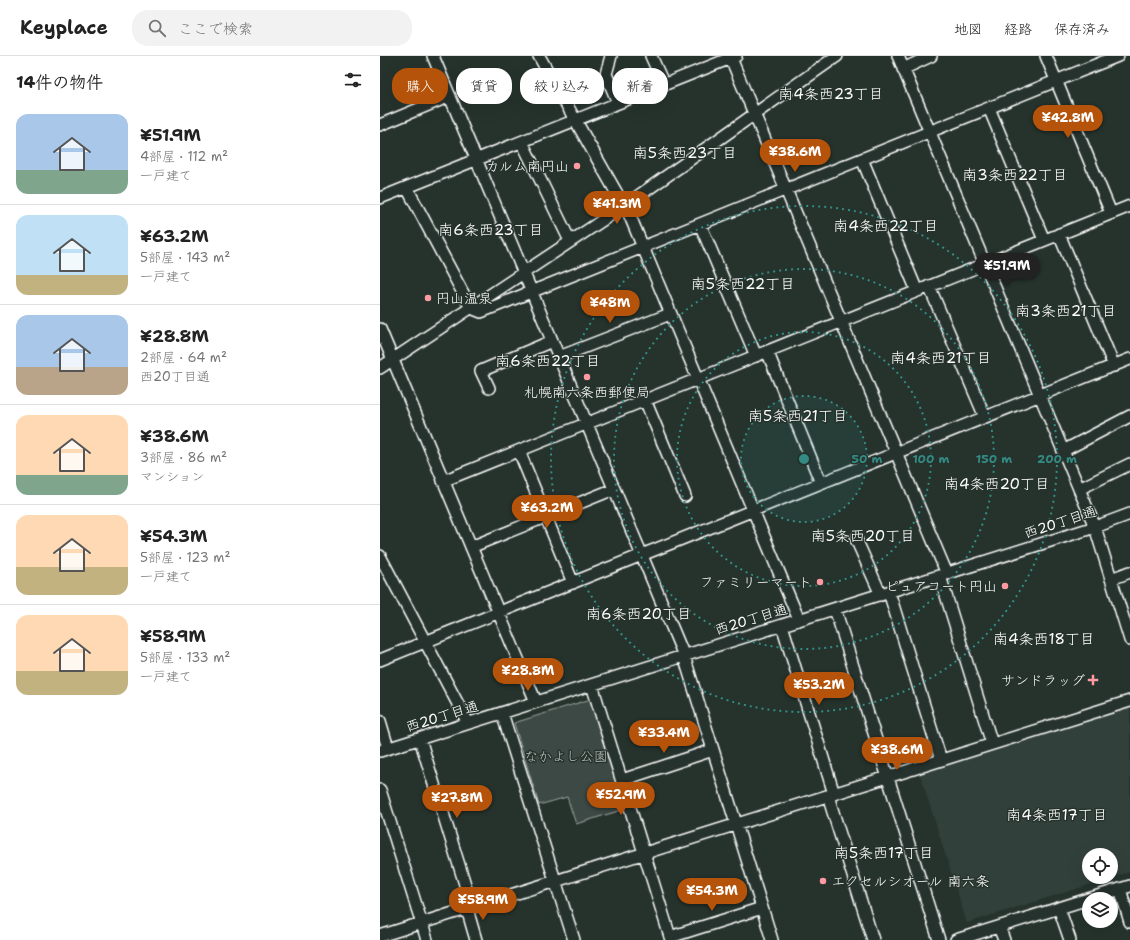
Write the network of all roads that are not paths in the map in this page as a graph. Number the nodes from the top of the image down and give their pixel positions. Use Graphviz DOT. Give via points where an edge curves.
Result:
graph roads {
  1 [pos="433,56"];
  2 [pos="540,56"];
  3 [pos="611,56"];
  4 [pos="651,56"];
  5 [pos="836,56"];
  6 [pos="898,56"];
  7 [pos="931,56"];
  8 [pos="1046,56"];
  9 [pos="1118,56"];
  10 [pos="733,57"];
  11 [pos="656,68"];
  12 [pos="903,69"];
  13 [pos="1056,81"];
  14 [pos="668,83"];
  15 [pos="612,88"];
  16 [pos="450,96"];
  17 [pos="616,104"];
  18 [pos="989,108"];
  19 [pos="754,114"];
  20 [pos="575,121"];
  21 [pos="380,125"];
  22 [pos="930,132"];
  23 [pos="522,142"];
  24 [pos="862,159"];
  25 [pos="477,160"];
  26 [pos="407,188"];
  27 [pos="786,189"];
  28 [pos="380,198"];
  29 [pos="624,206"];
  30 [pos="1130,206"];
  31 [pos="1111,213"];
  32 [pos="700,224"];
  33 [pos="1059,234"];
  34 [pos="1044,240"];
  35 [pos="570,242"];
  36 [pos="643,247"];
  37 [pos="985,264"];
  38 [pos="524,273"];
  39 [pos="929,286"];
  40 [pos="532,291"];
  41 [pos="917,291"];
  42 [pos="471,308"];
  43 [pos="670,314"];
  44 [pos="841,321"];
  45 [pos="380,329"];
  46 [pos="552,341"];
  47 [pos="767,351"];
  48 [pos="756,356"];
  49 [pos="559,357"];
  50 [pos="1130,359"];
  51 [pos="393,360"];
  52 [pos="1114,366"];
  53 [pos="380,368"];
  54 [pos="698,379"];
  55 [pos="489,388"];
  56 [pos="1040,395"];
  57 [pos="644,400"];
  58 [pos="1130,416"];
  59 [pos="985,417"];
  60 [pos="587,423"];
  61 [pos="518,450"];
  62 [pos="1063,451"];
  63 [pos="896,453"];
  64 [pos="1130,464"];
  65 [pos="443,481"];
  66 [pos="821,483"];
  67 [pos="614,489"];
  68 [pos="1079,489"];
  69 [pos="685,496"];
  70 [pos="753,511"];
  71 [pos="1130,514"];
  72 [pos="546,516"];
  73 [pos="1096,527"];
  74 [pos="856,539"];
  75 [pos="471,547"];
  76 [pos="642,555"];
  77 [pos="380,556"];
  78 [pos="1130,572"];
  79 [pos="943,575"];
  80 [pos="1111,579"];
  81 [pos="573,583"];
  82 [pos="885,593"];
  83 [pos="835,609"];
  84 [pos="498,613"];
  85 [pos="799,620"];
  86 [pos="782,625"];
  87 [pos="1130,640"];
  88 [pos="425,642"];
  89 [pos="684,656"];
  90 [pos="380,660"];
  91 [pos="592,685"];
  92 [pos="1130,701"];
  93 [pos="536,702"];
  94 [pos="502,713"];
  95 [pos="380,721"];
  96 [pos="468,723"];
  97 [pos="420,739"];
  98 [pos="992,744"];
  99 [pos="384,750"];
  100 [pos="713,750"];
  101 [pos="941,760"];
  102 [pos="887,777"];
  103 [pos="622,780"];
  104 [pos="380,790"];
  105 [pos="831,795"];
  106 [pos="736,824"];
  107 [pos="644,853"];
  108 [pos="555,881"];
  109 [pos="1125,888"];
  110 [pos="469,908"];
  111 [pos="762,908"];
  112 [pos="1059,908"];
  113 [pos="1130,922"];
  114 [pos="421,923"];
  115 [pos="1000,927"];
  116 [pos="380,936"];
  117 [pos="670,939"];
  118 [pos="427,940"];
  119 [pos="476,940"];
  120 [pos="574,940"];
  121 [pos="772,940"];
  122 [pos="873,940"];
  123 [pos="939,940"];
  124 [pos="956,940"];
  125 [pos="1004,940"];
  126 [pos="1070,940"];
  1 -- 16 [label="street"];
  2 -- 20 [label="street"];
  3 -- 15 [label="street" via="606,74"];
  4 -- 11 [label="street"];
  5 -- 19 [label="street"];
  6 -- 12 [label="street"];
  7 -- 12 [label="street"];
  8 -- 13 [label="street"];
  9 -- 13 [label="street"];
  10 -- 14 [label="street"];
  10 -- 19 [label="street"];
  12 -- 22 [label="street"];
  13 -- 18 [label="street"];
  13 -- 31 [label="street"];
  16 -- 21 [label="street"];
  16 -- 25 [label="street"];
  17 -- 20 [label="street"];
  18 -- 22 [label="street"];
  18 -- 34 [label="street"];
  19 -- 27 [label="street"];
  19 -- 29 [label="street"];
  20 -- 23 [label="street"];
  20 -- 29 [label="street"];
  22 -- 24 [label="street"];
  22 -- 37 [label="street"];
  23 -- 25 [label="street"];
  23 -- 35 [label="street"];
  24 -- 27 [label="street"];
  24 -- 41 [label="street"];
  25 -- 26 [label="street"];
  25 -- 38 [label="street"];
  26 -- 28 [label="street"];
  26 -- 42 [label="street"];
  27 -- 32 [label="street"];
  27 -- 44 [label="street"];
  29 -- 35 [label="street"];
  29 -- 36 [label="street"];
  30 -- 31 [label="street"];
  31 -- 33 [label="street"];
  32 -- 36 [label="street"];
  32 -- 48 [label="street"];
  33 -- 34 [label="street"];
  33 -- 52 [label="street"];
  34 -- 37 [label="street"];
  35 -- 38 [label="street"];
  36 -- 40 [label="street"];
  36 -- 43 [label="street"];
  37 -- 39 [label="street"];
  37 -- 56 [label="street"];
  38 -- 40 [label="street"];
  38 -- 42 [label="street"];
  39 -- 41 [label="street"];
  39 -- 59 [label="street"];
  40 -- 42 [label="street" via="481,312"];
  40 -- 46 [label="street"];
  41 -- 44 [label="street"];
  42 -- 51 [label="street"];
  43 -- 49 [label="street"];
  43 -- 54 [label="street"];
  44 -- 47 [label="street"];
  44 -- 63 [label="street"];
  45 -- 51 [label="street"];
  46 -- 49 [label="street"];
  46 -- 55 [label="street" via="481,371"];
  47 -- 48 [label="street"];
  47 -- 66 [label="street"];
  48 -- 54 [label="street"];
  49 -- 60 [label="street"];
  50 -- 52 [label="street"];
  51 -- 53 [label="street"];
  51 -- 65 [label="street"];
  52 -- 56 [label="street"];
  54 -- 57 [label="street"];
  54 -- 70 [label="street"];
  56 -- 59 [label="street"];
  56 -- 62 [label="street"];
  57 -- 60 [label="street"];
  57 -- 69 [label="street"];
  58 -- 62 [label="street"];
  59 -- 63 [label="street"];
  60 -- 61 [label="street"];
  60 -- 67 [label="street"];
  61 -- 65 [label="street"];
  61 -- 72 [label="street"];
  62 -- 68 [label="street"];
  63 -- 66 [label="street"];
  63 -- 79 [label="street"];
  64 -- 68 [label="street"];
  65 -- 75 [label="street"];
  66 -- 70 [label="street"];
  67 -- 72 [label="street"];
  67 -- 76 [label="street"];
  68 -- 73 [label="street"];
  70 -- 76 [label="street"];
  70 -- 85 [label="street"];
  71 -- 73 [label="street, 西20丁目通"];
  72 -- 75 [label="street"];
  72 -- 81 [label="street"];
  73 -- 79 [label="street, 西20丁目通"];
  73 -- 80 [label="street"];
  74 -- 82 [label="street"];
  75 -- 84 [label="street"];
  76 -- 81 [label="street"];
  76 -- 89 [label="street"];
  77 -- 88 [label="street"];
  78 -- 80 [label="street"];
  79 -- 82 [label="street, 西20丁目通"];
  79 -- 98 [label="street"];
  80 -- 87 [label="street"];
  81 -- 84 [label="street"];
  82 -- 83 [label="street, 西20丁目通"];
  82 -- 101 [label="street"];
  83 -- 85 [label="street, 西20丁目通"];
  83 -- 102 [label="street"];
  84 -- 88 [label="street"];
  84 -- 93 [label="street"];
  85 -- 86 [label="street, 西20丁目通"];
  86 -- 89 [label="street, 西20丁目通"];
  86 -- 105 [label="street"];
  88 -- 90 [label="street"];
  88 -- 96 [label="street"];
  89 -- 91 [label="street, 西20丁目通"];
  89 -- 100 [label="street"];
  91 -- 93 [label="street, 西20丁目通"];
  91 -- 103 [label="street"];
  92 -- 98 [label="street"];
  93 -- 94 [label="street, 西20丁目通"];
  94 -- 96 [label="street, 西20丁目通"];
  94 -- 108 [label="street"];
  95 -- 99 [label="street"];
  96 -- 97 [label="street, 西20丁目通"];
  97 -- 99 [label="street, 西20丁目通"];
  97 -- 110 [label="street"];
  98 -- 101 [label="street"];
  100 -- 103 [label="street"];
  100 -- 106 [label="street"];
  101 -- 102 [label="street"];
  102 -- 105 [label="street"];
  102 -- 123 [label="street"];
  103 -- 107 [label="street"];
  104 -- 114 [label="street"];
  105 -- 106 [label="street"];
  105 -- 122 [label="street"];
  106 -- 107 [label="street"];
  106 -- 111 [label="street"];
  107 -- 108 [label="street"];
  107 -- 117 [label="street"];
  108 -- 110 [label="street"];
  108 -- 120 [label="street"];
  109 -- 112 [label="street"];
  109 -- 113 [label="street"];
  110 -- 114 [label="street"];
  110 -- 119 [label="street"];
  111 -- 117 [label="street"];
  111 -- 121 [label="street"];
  112 -- 115 [label="street"];
  112 -- 126 [label="street"];
  114 -- 116 [label="street"];
  114 -- 118 [label="street"];
  115 -- 124 [label="street"];
  115 -- 125 [label="street"];
}
